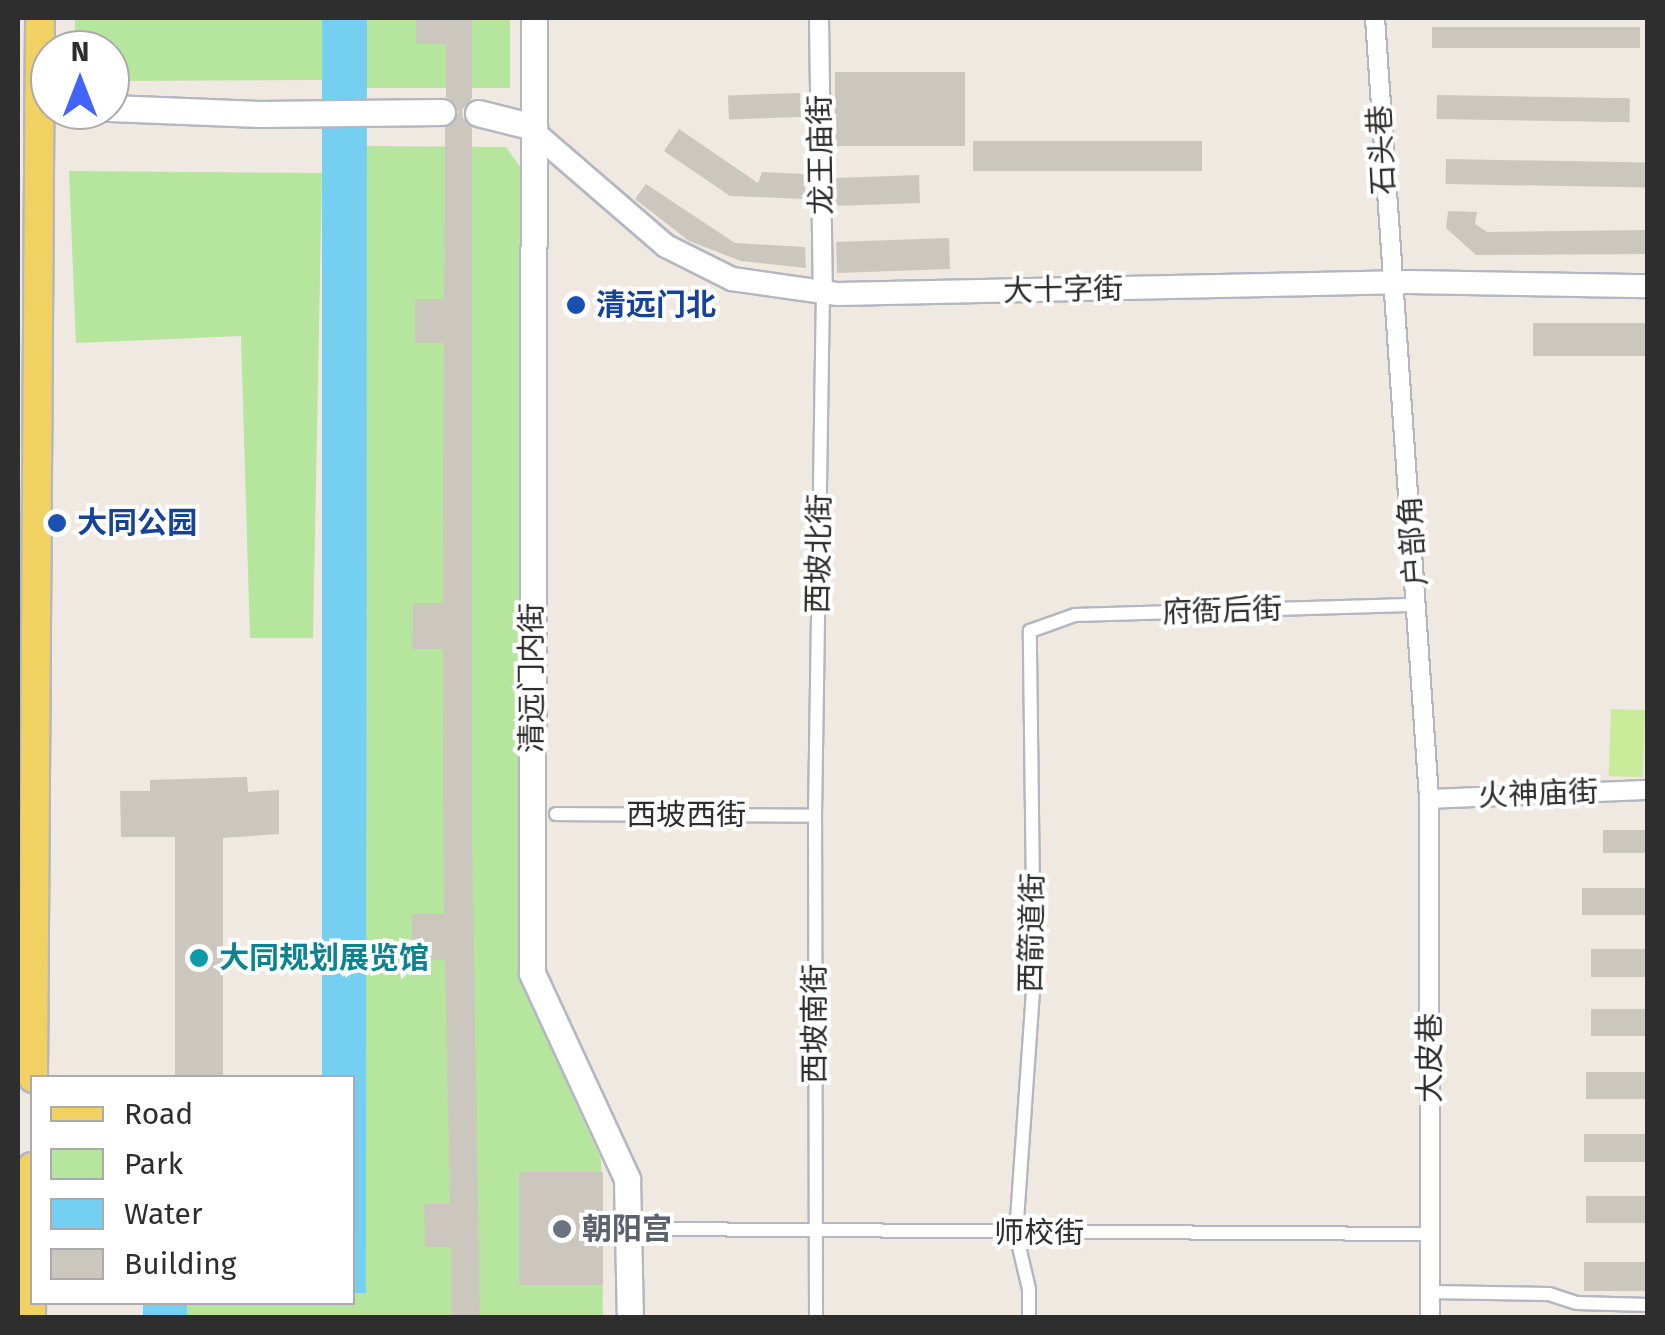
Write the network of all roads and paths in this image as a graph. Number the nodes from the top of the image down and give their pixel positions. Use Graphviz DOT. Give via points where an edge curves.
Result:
graph roads {
  1 [pos="534,18"];
  2 [pos="819,18"];
  3 [pos="1375,18"];
  4 [pos="130,109"];
  5 [pos="434,113"];
  6 [pos="478,113"];
  7 [pos="534,127"];
  8 [pos="36,130"];
  9 [pos="1396,282"];
  10 [pos="1648,286"];
  11 [pos="823,292"];
  12 [pos="1417,605"];
  13 [pos="1030,631"];
  14 [pos="1648,790"];
  15 [pos="1430,799"];
  16 [pos="556,814"];
  17 [pos="815,816"];
  18 [pos="33,1075"];
  19 [pos="648,1229"];
  20 [pos="816,1231"];
  21 [pos="1016,1234"];
  22 [pos="1430,1234"];
  23 [pos="1430,1292"];
  24 [pos="1648,1305"];
  25 [pos="1577,1310"];
  26 [pos="630,1318"];
  27 [pos="816,1318"];
  28 [pos="1029,1318"];
  29 [pos="1430,1318"];
  1 -- 7 [label="main road, 清远门内街"];
  2 -- 11 [label="street, 龙王庙街"];
  3 -- 9 [label="street, 石头巷" via="1386,228"];
  4 -- 5 [label="main road"];
  6 -- 7 [label="main road"];
  7 -- 11 [label="street, 大十字街" via="666,246 732,279"];
  7 -- 26 [label="main road, 清远门内街" via="532,974 627,1179"];
  8 -- 18 [label="main road"];
  9 -- 10 [label="street, 大十字街"];
  9 -- 11 [label="street, 大十字街"];
  9 -- 12 [label="street, 户部角"];
  11 -- 17 [label="street, 西坡北街"];
  12 -- 13 [label="street, 府衙后街" via="1074,615"];
  12 -- 15 [label="street, 户部角"];
  13 -- 21 [label="street, 西箭道街" via="1034,977"];
  14 -- 15 [label="street, 火神庙街"];
  15 -- 22 [label="street, 大皮巷"];
  16 -- 17 [label="street, 西坡西街"];
  17 -- 20 [label="street, 西坡南街"];
  19 -- 20 [label="street, 师校街"];
  20 -- 21 [label="street, 师校街"];
  20 -- 27 [label="street, 西坡南街"];
  21 -- 22 [label="street, 师校街"];
  21 -- 28 [label="street, 西箭道街"];
  22 -- 23 [label="street, 大皮巷"];
  23 -- 25 [label="street" via="1549,1294"];
  23 -- 29 [label="street, 大皮巷"];
  24 -- 25 [label="street"];
}
